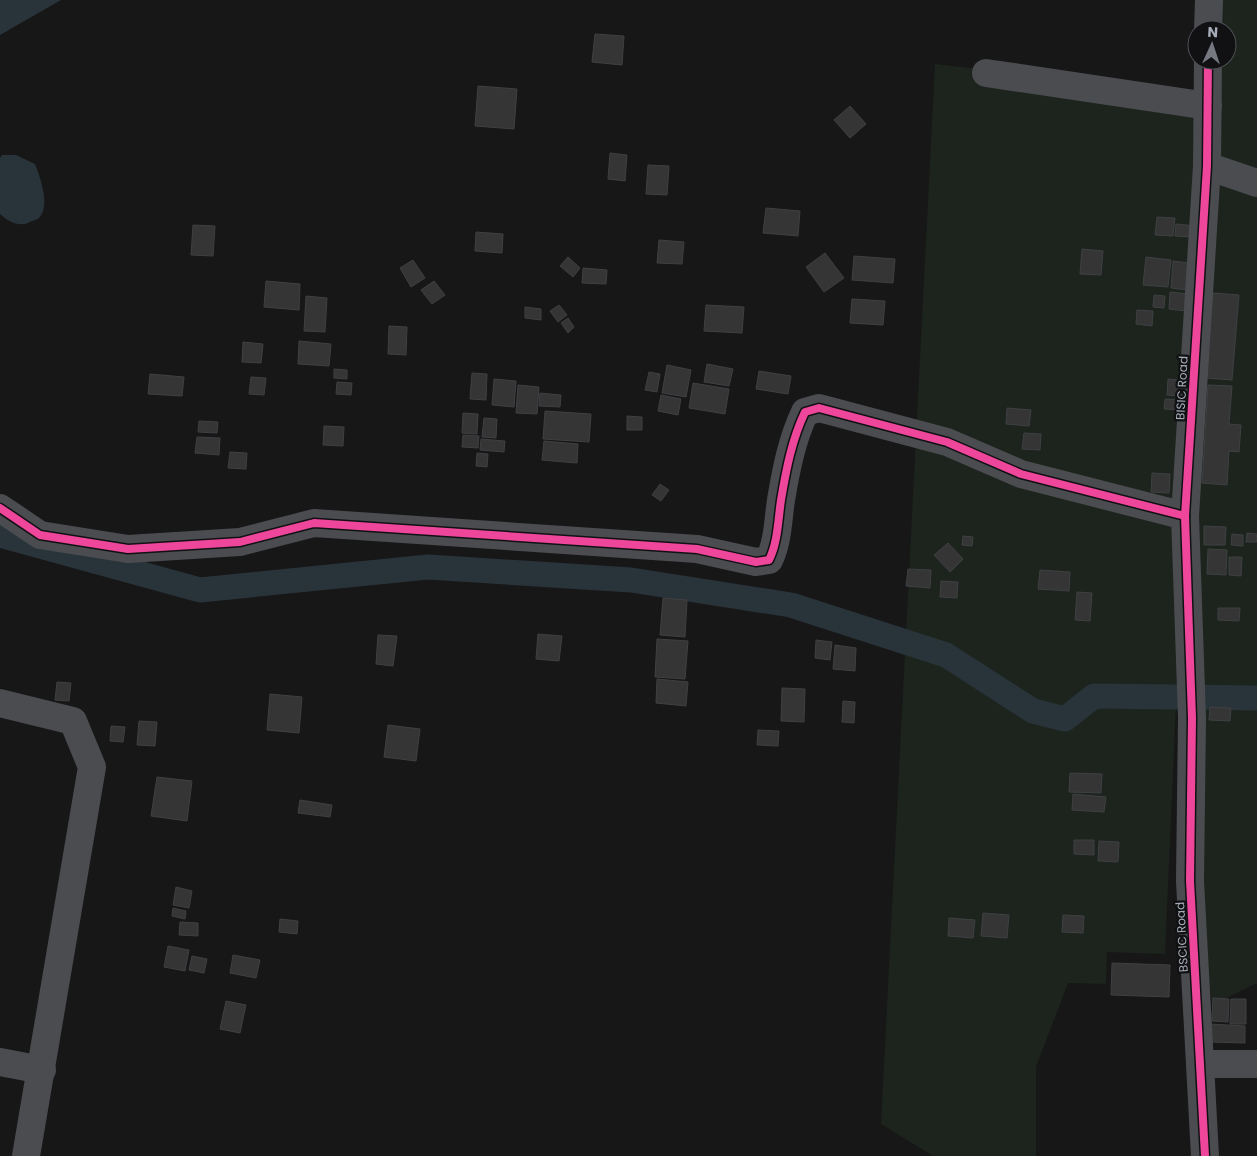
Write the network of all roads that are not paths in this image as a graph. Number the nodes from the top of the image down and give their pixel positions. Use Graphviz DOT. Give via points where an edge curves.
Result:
graph roads {
  1 [pos="1209,0"];
  2 [pos="1208,20"];
  3 [pos="1208,70"];
  4 [pos="986,73"];
  5 [pos="1208,106"];
  6 [pos="1207,166"];
  7 [pos="1257,183"];
  8 [pos="0,508"];
  9 [pos="1185,516"];
  10 [pos="0,703"];
  11 [pos="1192,718"];
  12 [pos="0,1062"];
  13 [pos="1200,1064"];
  14 [pos="1257,1064"];
  15 [pos="42,1070"];
  16 [pos="26,1156"];
  17 [pos="1205,1156"];
  1 -- 2 [label="street"];
  3 -- 5 [label="street, BISIC Road"];
  4 -- 5 [label="street"];
  5 -- 6 [label="street, BISIC Road"];
  6 -- 7 [label="street"];
  6 -- 9 [label="street, BISIC Road"];
  8 -- 9 [label="street" via="40,535 128,549 240,542 314,523 697,549 756,562 769,560 774,549 796,430 805,412 819,408 947,442 1021,474"];
  9 -- 11 [label="street, BISIC Road"];
  10 -- 15 [label="street" via="73,721 92,767"];
  11 -- 13 [label="street, BSCIC Road" via="1190,881"];
  12 -- 15 [label="street"];
  13 -- 14 [label="street"];
  13 -- 17 [label="street, BSCIC Road"];
  15 -- 16 [label="street"];
}
